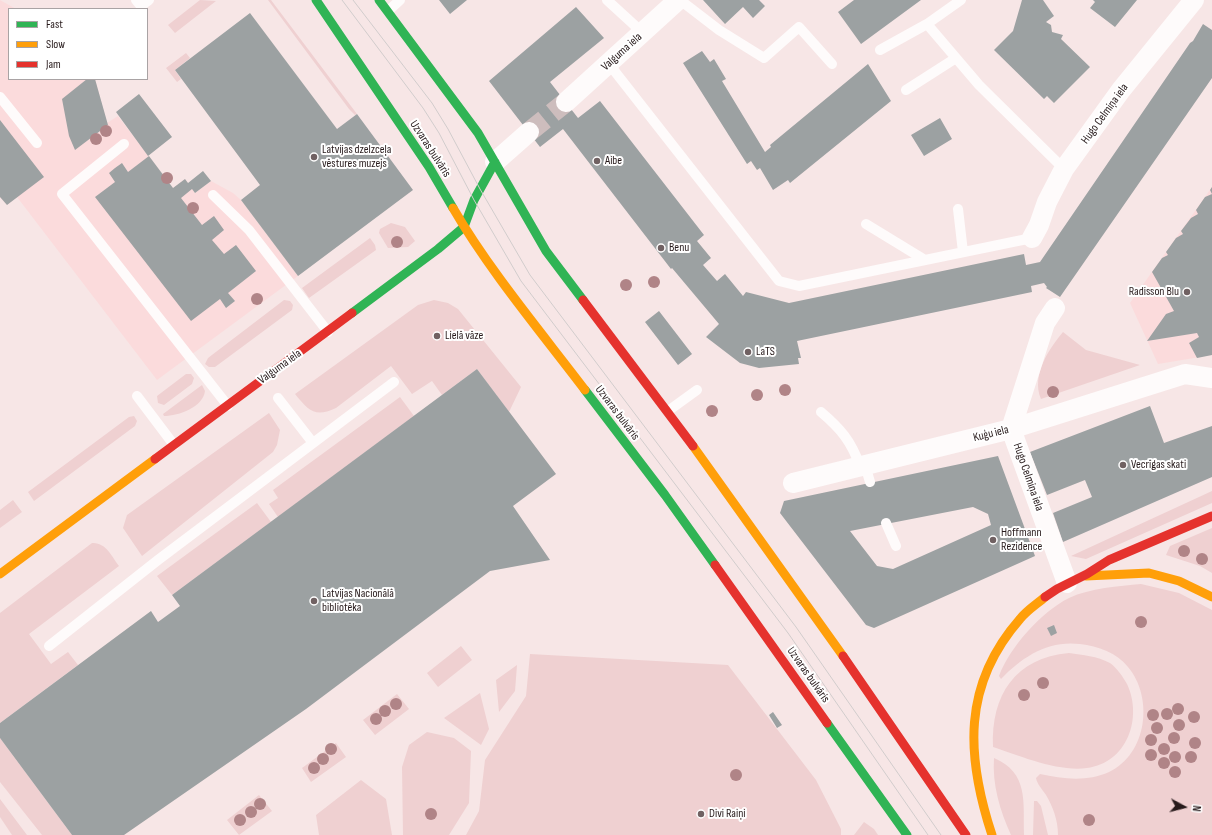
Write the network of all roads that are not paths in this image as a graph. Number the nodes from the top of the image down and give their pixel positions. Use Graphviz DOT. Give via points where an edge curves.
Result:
graph roads {
  1 [pos="136,0"];
  2 [pos="149,0"];
  3 [pos="316,0"];
  4 [pos="379,0"];
  5 [pos="400,0"];
  6 [pos="607,0"];
  7 [pos="679,0"];
  8 [pos="961,0"];
  9 [pos="1194,0"];
  10 [pos="388,11"];
  11 [pos="927,24"];
  12 [pos="643,33"];
  13 [pos="880,50"];
  14 [pos="956,58"];
  15 [pos="609,64"];
  16 [pos="832,64"];
  17 [pos="906,90"];
  18 [pos="0,97"];
  19 [pos="566,102"];
  20 [pos="529,132"];
  21 [pos="38,143"];
  22 [pos="124,144"];
  23 [pos="495,162"];
  24 [pos="1064,169"];
  25 [pos="213,195"];
  26 [pos="958,209"];
  27 [pos="866,224"];
  28 [pos="464,227"];
  29 [pos="1032,238"];
  30 [pos="962,252"];
  31 [pos="925,260"];
  32 [pos="1050,316"];
  33 [pos="328,332"];
  34 [pos="1185,374"];
  35 [pos="1212,378"];
  36 [pos="394,382"];
  37 [pos="1212,386"];
  38 [pos="697,390"];
  39 [pos="137,396"];
  40 [pos="278,398"];
  41 [pos="228,406"];
  42 [pos="668,411"];
  43 [pos="820,412"];
  44 [pos="1011,429"];
  45 [pos="313,443"];
  46 [pos="174,446"];
  47 [pos="865,471"];
  48 [pos="793,483"];
  49 [pos="1212,516"];
  50 [pos="886,523"];
  51 [pos="896,546"];
  52 [pos="0,574"];
  53 [pos="1075,580"];
  54 [pos="1212,597"];
  55 [pos="49,646"];
  56 [pos="907,835"];
  57 [pos="966,835"];
  58 [pos="992,835"];
  1 -- 2 [label="lane" via="141,6"];
  3 -- 28 [label="main road, Uzvaras bulvāris" via="429,167"];
  4 -- 10 [label="main road"];
  5 -- 10 [label="lane"];
  6 -- 12 [label="lane"];
  7 -- 12 [label="street, Valguma iela"];
  7 -- 16 [label="lane" via="719,30 764,58 799,27"];
  8 -- 11 [label="lane"];
  9 -- 24 [label="street, Hugo Celmiņa iela" via="1121,90"];
  10 -- 23 [label="main road" via="478,133"];
  11 -- 13 [label="lane"];
  11 -- 14 [label="lane"];
  12 -- 15 [label="street, Valguma iela"];
  14 -- 17 [label="lane"];
  14 -- 24 [label="lane" via="979,85"];
  15 -- 19 [label="street, Valguma iela"];
  15 -- 31 [label="lane" via="779,281 799,286"];
  18 -- 21 [label="lane"];
  20 -- 23 [label="street, Valguma iela"];
  22 -- 41 [label="lane" via="62,194"];
  23 -- 28 [label="main road, Valguma iela" via="474,200"];
  23 -- 42 [label="main road" via="546,251"];
  24 -- 29 [label="street, Hugo Celmiņa iela" via="1046,202"];
  25 -- 33 [label="lane" via="249,230"];
  26 -- 30 [label="lane"];
  27 -- 31 [label="lane"];
  28 -- 33 [label="main road, Valguma iela" via="415,268"];
  28 -- 56 [label="main road, Uzvaras bulvāris" via="665,495"];
  29 -- 30 [label="lane"];
  30 -- 31 [label="lane"];
  32 -- 44 [label="street, Hugo Celmiņa iela"];
  33 -- 41 [label="main road, Valguma iela"];
  34 -- 35 [label="street, Kuģu iela"];
  34 -- 37 [label="street"];
  34 -- 44 [label="street, Kuģu iela"];
  36 -- 45 [label="lane"];
  38 -- 42 [label="lane"];
  39 -- 46 [label="lane"];
  40 -- 45 [label="lane"];
  41 -- 46 [label="main road, Valguma iela"];
  42 -- 57 [label="main road" via="832,640"];
  43 -- 47 [label="lane" via="837,426 854,448"];
  44 -- 47 [label="street, Kuģu iela"];
  44 -- 53 [label="street, Hugo Celmiņa iela"];
  45 -- 55 [label="lane"];
  46 -- 52 [label="main road, Valguma iela"];
  47 -- 48 [label="street, Kuģu iela"];
  49 -- 53 [label="main road" via="1107,561"];
  50 -- 51 [label="lane"];
  53 -- 54 [label="main road" via="1149,573 1179,581"];
  53 -- 58 [label="main road" via="1049,593 1013,626 995,651 982,680 974,709 972,743 975,777 983,812"];
}
